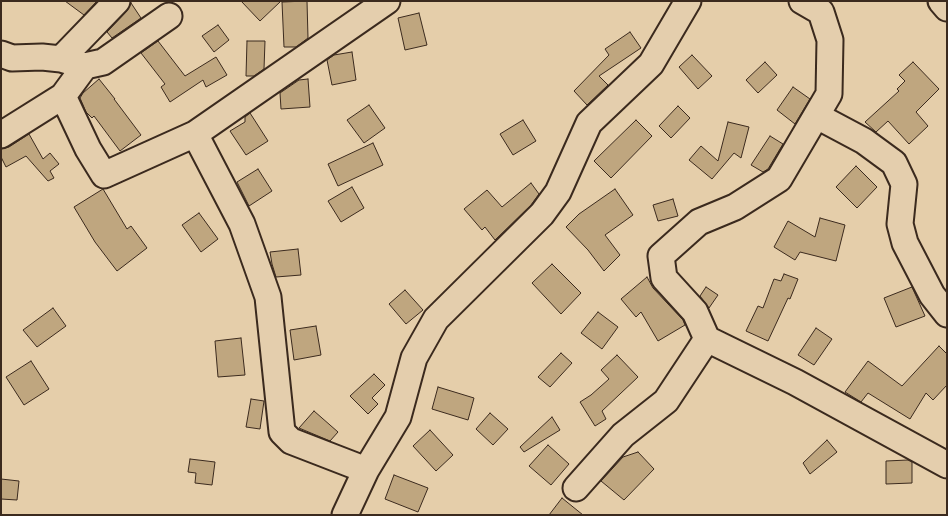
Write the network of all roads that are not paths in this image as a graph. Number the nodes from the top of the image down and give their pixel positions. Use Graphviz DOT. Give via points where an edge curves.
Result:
graph roads {
  1 [pos="117,1"];
  2 [pos="387,1"];
  3 [pos="688,1"];
  4 [pos="802,1"];
  5 [pos="941,1"];
  6 [pos="947,8"];
  7 [pos="169,16"];
  8 [pos="1,54"];
  9 [pos="61,59"];
  10 [pos="84,66"];
  11 [pos="63,96"];
  12 [pos="817,116"];
  13 [pos="195,134"];
  14 [pos="1,136"];
  15 [pos="947,314"];
  16 [pos="707,339"];
  17 [pos="947,465"];
  18 [pos="366,470"];
  19 [pos="576,488"];
  20 [pos="346,515"];
  1 -- 9 [label="street"];
  2 -- 13 [label="street"];
  3 -- 18 [label="street" via="651,64 589,123 558,192 542,214 436,319 414,358 398,417"];
  4 -- 12 [label="street" via="821,12 830,40 828,94"];
  5 -- 6 [label="street"];
  7 -- 10 [label="street" via="103,62"];
  8 -- 9 [label="street" via="12,58"];
  9 -- 10 [label="street"];
  10 -- 11 [label="street"];
  11 -- 13 [label="street" via="104,175"];
  11 -- 14 [label="street"];
  12 -- 15 [label="street" via="864,141 894,163 904,184 900,224 905,243 932,295"];
  12 -- 16 [label="street" via="779,179 736,207 699,222 661,256 664,278 695,312"];
  13 -- 18 [label="street" via="242,224 268,297 282,432 291,441"];
  16 -- 17 [label="street" via="795,382"];
  16 -- 19 [label="street" via="666,401 623,435"];
  18 -- 20 [label="street"];
}
